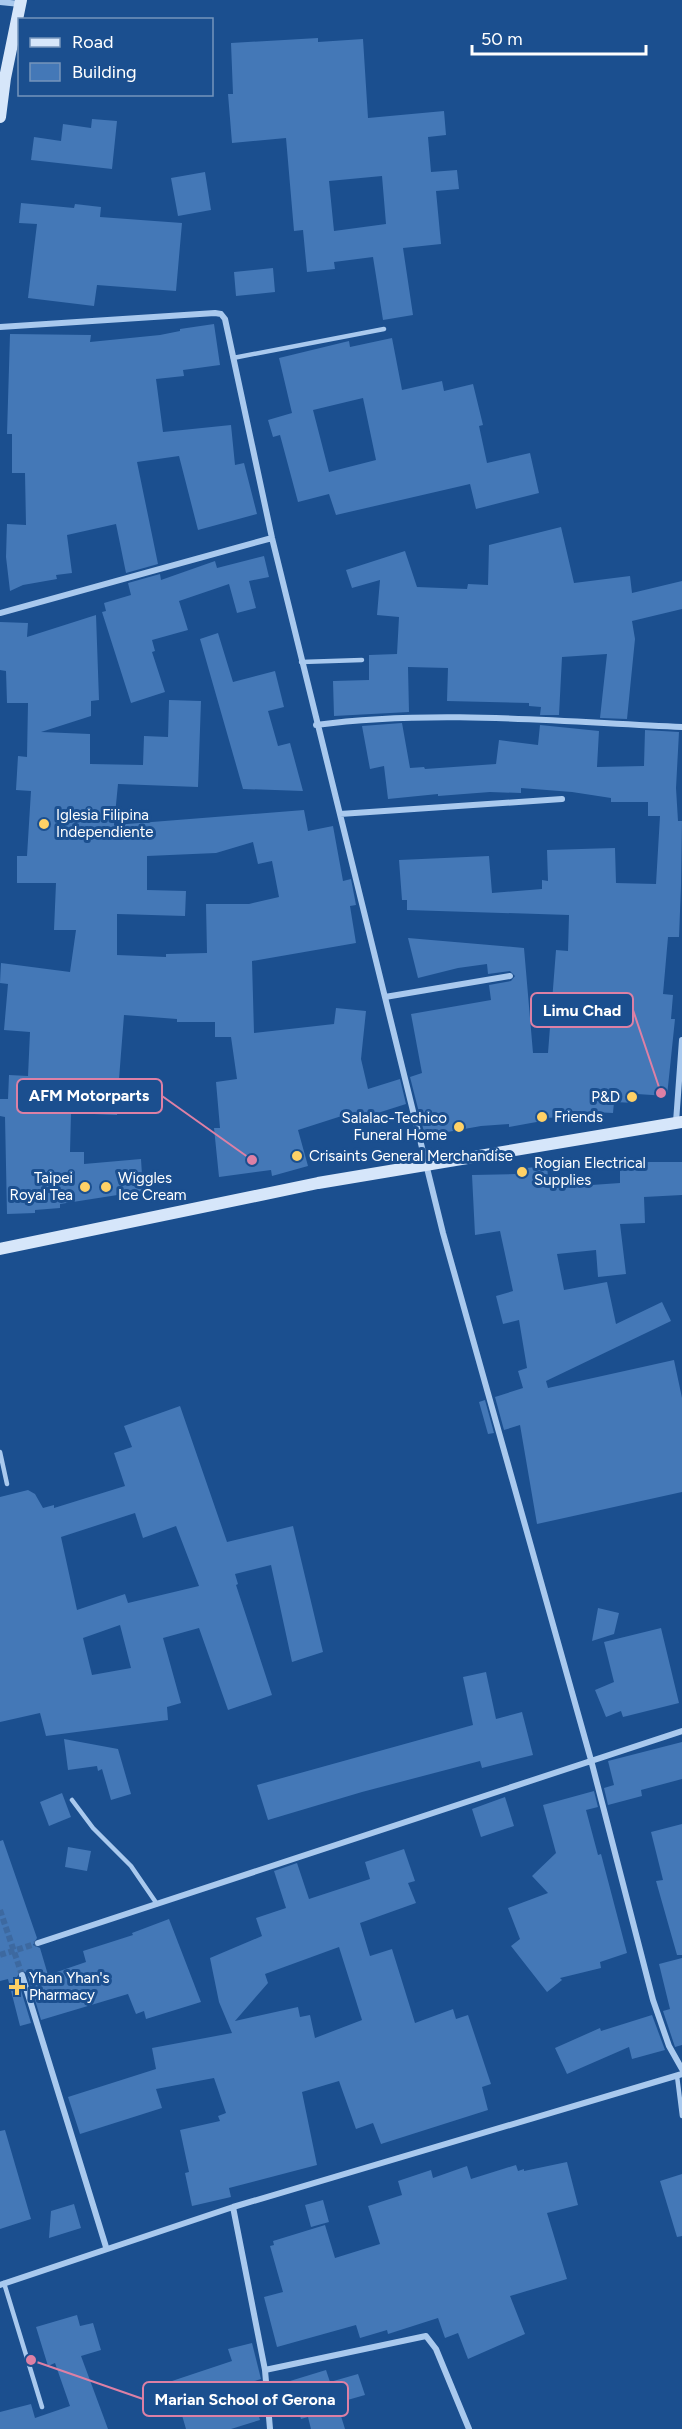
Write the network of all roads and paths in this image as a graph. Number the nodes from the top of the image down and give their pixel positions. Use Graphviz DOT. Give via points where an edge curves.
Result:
graph roads {
  1 [pos="0,2"];
  2 [pos="20,2"];
  3 [pos="0,117"];
  4 [pos="0,327"];
  5 [pos="384,329"];
  6 [pos="233,358"];
  7 [pos="272,538"];
  8 [pos="0,613"];
  9 [pos="362,660"];
  10 [pos="301,662"];
  11 [pos="316,725"];
  12 [pos="682,727"];
  13 [pos="562,799"];
  14 [pos="340,814"];
  15 [pos="510,976"];
  16 [pos="385,997"];
  17 [pos="682,1040"];
  18 [pos="679,1122"];
  19 [pos="426,1164"];
  20 [pos="0,1249"];
  21 [pos="0,1452"];
  22 [pos="7,1484"];
  23 [pos="682,1731"];
  24 [pos="591,1760"];
  25 [pos="72,1800"];
  26 [pos="157,1904"];
  27 [pos="38,1943"];
  28 [pos="22,1975"];
  29 [pos="682,2069"];
  30 [pos="680,2075"];
  31 [pos="682,2116"];
  32 [pos="233,2207"];
  33 [pos="106,2247"];
  34 [pos="2,2284"];
  35 [pos="265,2370"];
  36 [pos="42,2407"];
  37 [pos="270,2429"];
  38 [pos="469,2429"];
  1 -- 2 [label="street"];
  2 -- 3 [label="main road"];
  4 -- 6 [label="street" via="215,313 225,319"];
  5 -- 6 [label="lane"];
  6 -- 7 [label="street"];
  7 -- 8 [label="street"];
  7 -- 10 [label="street"];
  9 -- 10 [label="lane"];
  10 -- 11 [label="street"];
  11 -- 12 [label="street" via="430,717"];
  11 -- 14 [label="street"];
  13 -- 14 [label="street"];
  14 -- 16 [label="street"];
  15 -- 16 [label="street"];
  16 -- 19 [label="street"];
  17 -- 18 [label="street"];
  18 -- 19 [label="main road"];
  19 -- 20 [label="main road"];
  19 -- 24 [label="street"];
  21 -- 22 [label="lane"];
  23 -- 24 [label="street"];
  24 -- 26 [label="street"];
  24 -- 29 [label="street" via="653,2000 669,2046"];
  25 -- 26 [label="lane" via="130,1866"];
  26 -- 27 [label="street"];
  28 -- 33 [label="street"];
  30 -- 31 [label="lane"];
  30 -- 32 [label="street"];
  32 -- 33 [label="street"];
  32 -- 35 [label="street"];
  33 -- 34 [label="street"];
  34 -- 36 [label="lane"];
  35 -- 37 [label="street"];
  35 -- 38 [label="street" via="426,2336 436,2349"];
}
